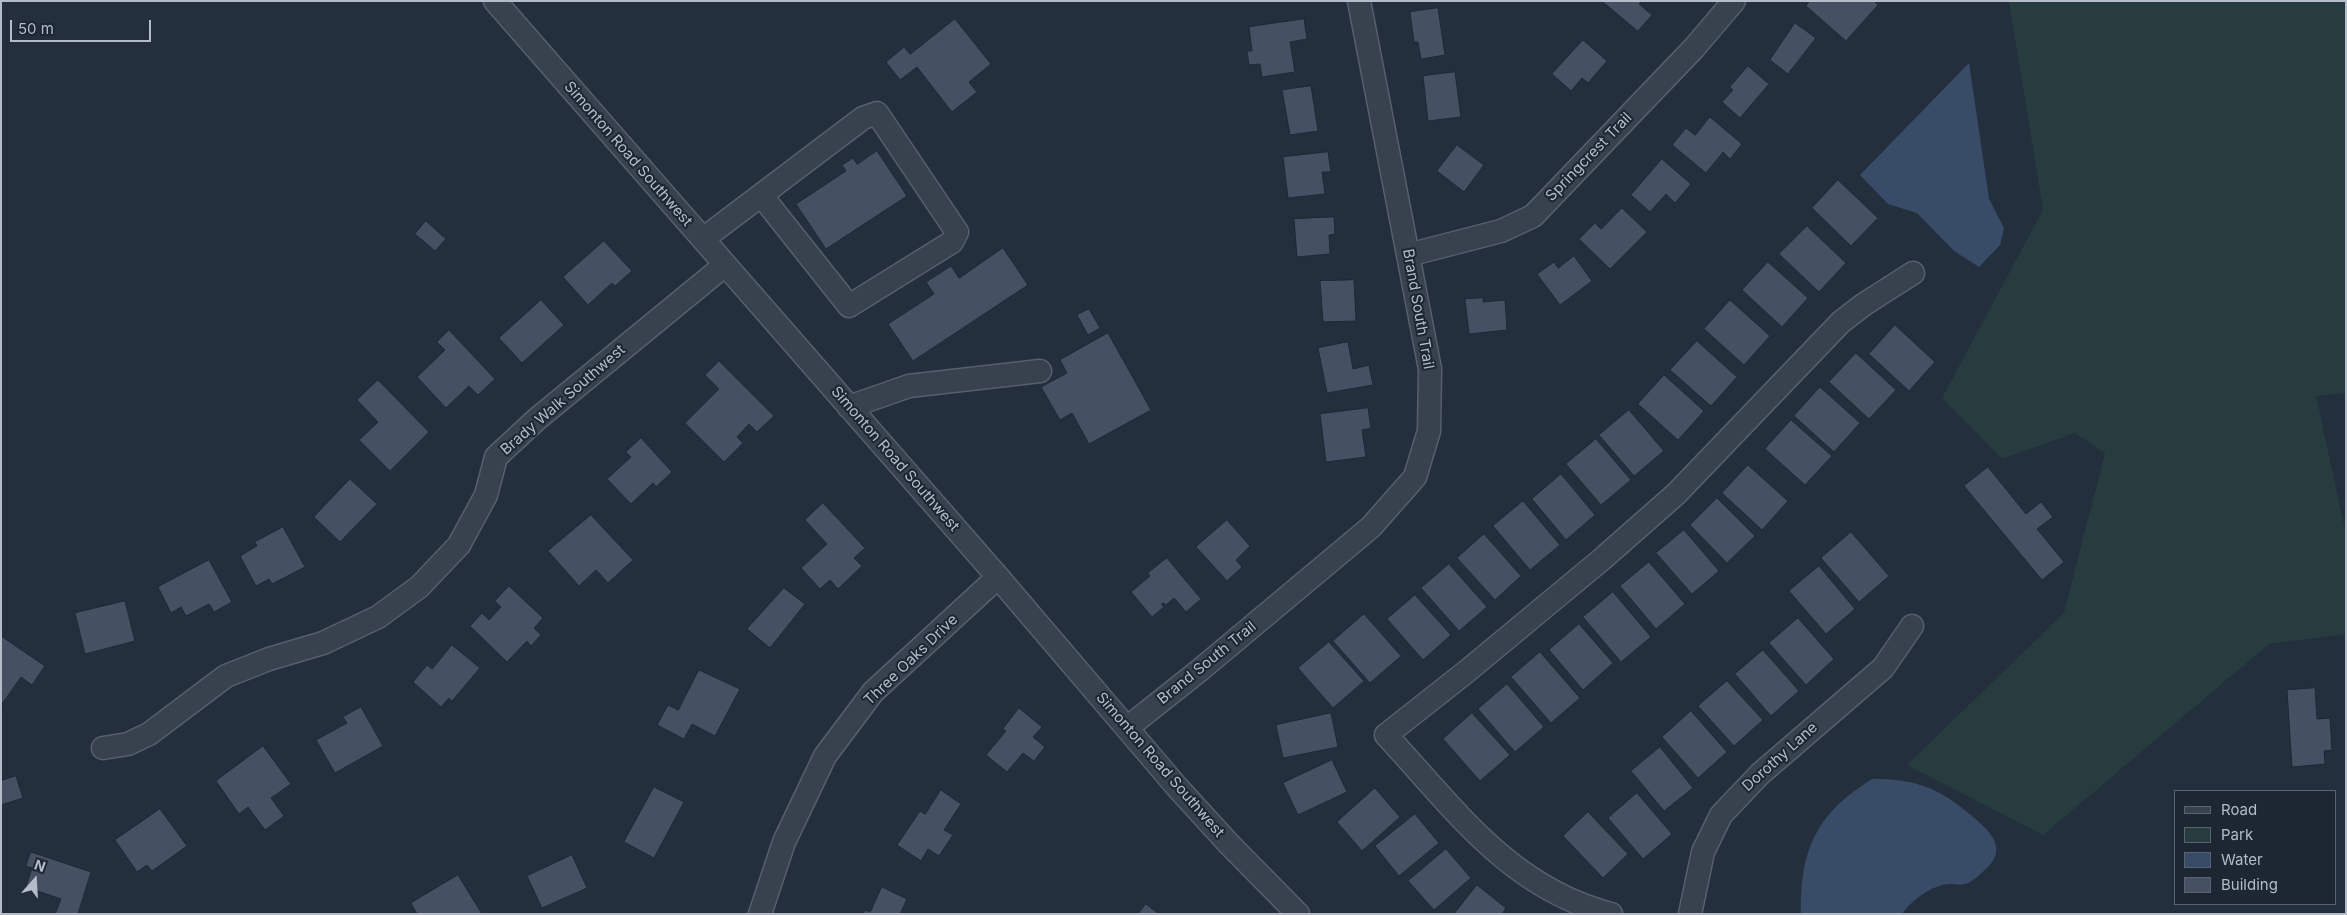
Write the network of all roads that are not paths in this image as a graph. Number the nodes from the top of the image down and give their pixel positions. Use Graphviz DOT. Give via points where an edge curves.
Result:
graph roads {
  1 [pos="495,1"];
  2 [pos="1360,1"];
  3 [pos="1734,1"];
  4 [pos="761,195"];
  5 [pos="703,239"];
  6 [pos="1408,255"];
  7 [pos="725,265"];
  8 [pos="1912,273"];
  9 [pos="1040,372"];
  10 [pos="849,407"];
  11 [pos="998,577"];
  12 [pos="1912,626"];
  13 [pos="1127,728"];
  14 [pos="104,748"];
  15 [pos="1284,909"];
  16 [pos="760,914"];
  17 [pos="1611,914"];
  18 [pos="1690,914"];
  1 -- 5 [label="street, Simonton Road Southwest"];
  2 -- 6 [label="street, Brand South Trail"];
  3 -- 6 [label="street, Springcrest Trail" via="1694,48 1534,216 1501,231"];
  4 -- 4 [label="street" via="863,118 877,113 957,232 952,242 848,306"];
  4 -- 5 [label="street"];
  5 -- 7 [label="street, Simonton Road Southwest"];
  6 -- 13 [label="street, Brand South Trail" via="1430,370 1429,431 1415,477 1371,527"];
  7 -- 10 [label="street, Simonton Road Southwest"];
  7 -- 14 [label="street, Brady Walk Southwest" via="537,419 496,457 486,495 460,545 420,586 378,617 323,643 268,659 226,676 149,734 128,744"];
  8 -- 17 [label="street" via="1841,322 1676,494 1601,560 1386,735 1460,817 1517,870 1567,900"];
  9 -- 10 [label="street" via="908,386"];
  10 -- 11 [label="street, Simonton Road Southwest"];
  11 -- 13 [label="street, Simonton Road Southwest"];
  11 -- 16 [label="street, Three Oaks Drive" via="873,692 825,756 784,842"];
  12 -- 18 [label="street, Dorothy Lane" via="1883,668 1760,774 1721,815 1704,852"];
  13 -- 15 [label="street, Simonton Road Southwest"];
}
